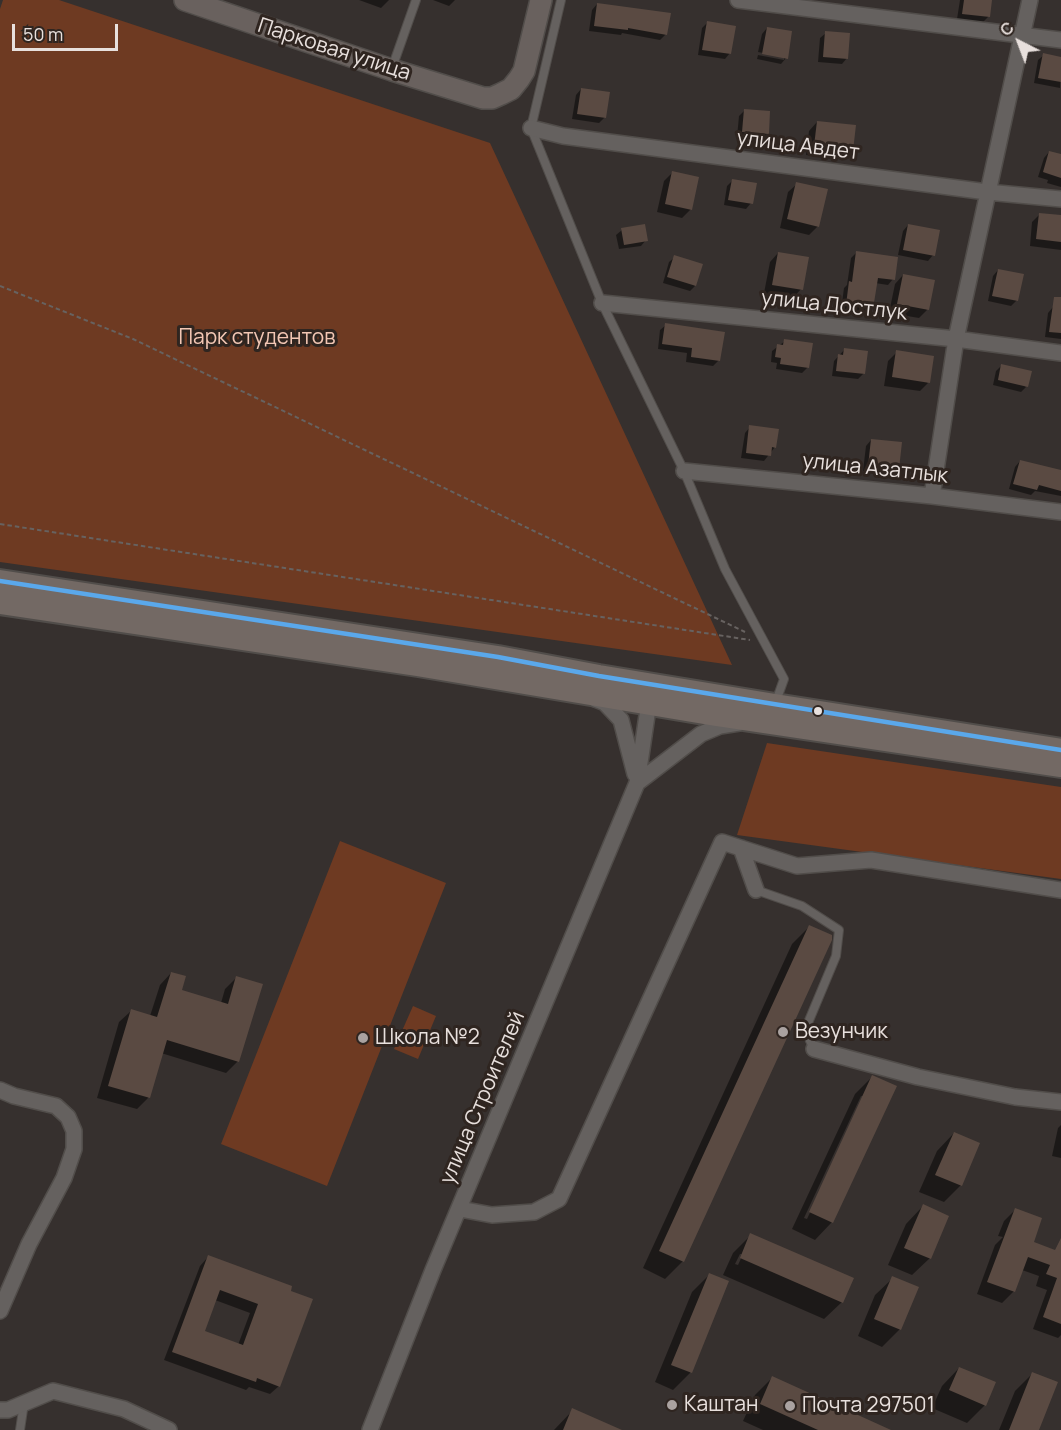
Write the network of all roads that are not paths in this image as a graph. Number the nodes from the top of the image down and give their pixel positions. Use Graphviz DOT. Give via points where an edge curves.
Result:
graph roads {
  1 [pos="185,0"];
  2 [pos="416,0"];
  3 [pos="541,0"];
  4 [pos="561,0"];
  5 [pos="738,0"];
  6 [pos="1030,0"];
  7 [pos="1021,35"];
  8 [pos="1061,40"];
  9 [pos="392,70"];
  10 [pos="531,128"];
  11 [pos="987,192"];
  12 [pos="1061,199"];
  13 [pos="602,303"];
  14 [pos="956,339"];
  15 [pos="1061,353"];
  16 [pos="684,471"];
  17 [pos="932,496"];
  18 [pos="1061,512"];
  19 [pos="0,581"];
  20 [pos="0,603"];
  21 [pos="578,691"];
  22 [pos="650,694"];
  23 [pos="775,705"];
  24 [pos="751,720"];
  25 [pos="1061,750"];
  26 [pos="1061,766"];
  27 [pos="637,783"];
  28 [pos="741,848"];
  29 [pos="756,890"];
  30 [pos="1061,890"];
  31 [pos="814,1049"];
  32 [pos="0,1090"];
  33 [pos="1061,1102"];
  34 [pos="460,1209"];
  35 [pos="0,1311"];
  36 [pos="24,1404"];
  37 [pos="0,1410"];
  38 [pos="20,1430"];
  39 [pos="169,1430"];
  40 [pos="370,1430"];
  1 -- 9 [label="street, Парковая улица"];
  2 -- 9 [label="lane"];
  3 -- 9 [label="street, Парковая улица" via="524,71 511,89 501,94 483,98"];
  4 -- 10 [label="lane"];
  5 -- 7 [label="street"];
  6 -- 7 [label="street"];
  7 -- 8 [label="street"];
  7 -- 11 [label="street"];
  10 -- 11 [label="street, улица Авдет" via="563,136"];
  10 -- 13 [label="lane"];
  11 -- 12 [label="street, улица Авдет"];
  11 -- 14 [label="street"];
  13 -- 14 [label="street, улица Достлук"];
  13 -- 16 [label="lane"];
  14 -- 15 [label="street, улица Достлук"];
  14 -- 17 [label="street"];
  16 -- 17 [label="street, улица Азатлык"];
  16 -- 23 [label="lane" via="725,569 784,679"];
  17 -- 18 [label="street, улица Азатлык"];
  19 -- 22 [label="main road" via="498,657"];
  20 -- 21 [label="main road"];
  21 -- 22 [label="main road"];
  21 -- 27 [label="street" via="605,703 621,720"];
  22 -- 23 [label="main road"];
  22 -- 24 [label="main road"];
  22 -- 27 [label="street, улица Строителей"];
  23 -- 25 [label="main road"];
  24 -- 26 [label="main road"];
  24 -- 27 [label="street" via="701,734"];
  27 -- 34 [label="street, улица Строителей"];
  28 -- 29 [label="street"];
  28 -- 30 [label="street" via="797,866 871,860"];
  28 -- 34 [label="street" via="722,842 559,1198 534,1212 492,1215"];
  29 -- 31 [label="lane" via="802,906 839,930 836,956 805,1030"];
  31 -- 33 [label="street" via="918,1077"];
  32 -- 35 [label="street" via="56,1106 68,1117 74,1131 74,1149"];
  34 -- 40 [label="street, улица Строителей"];
  36 -- 37 [label="street"];
  36 -- 38 [label="lane"];
  36 -- 39 [label="street" via="53,1391 124,1409"];
}
